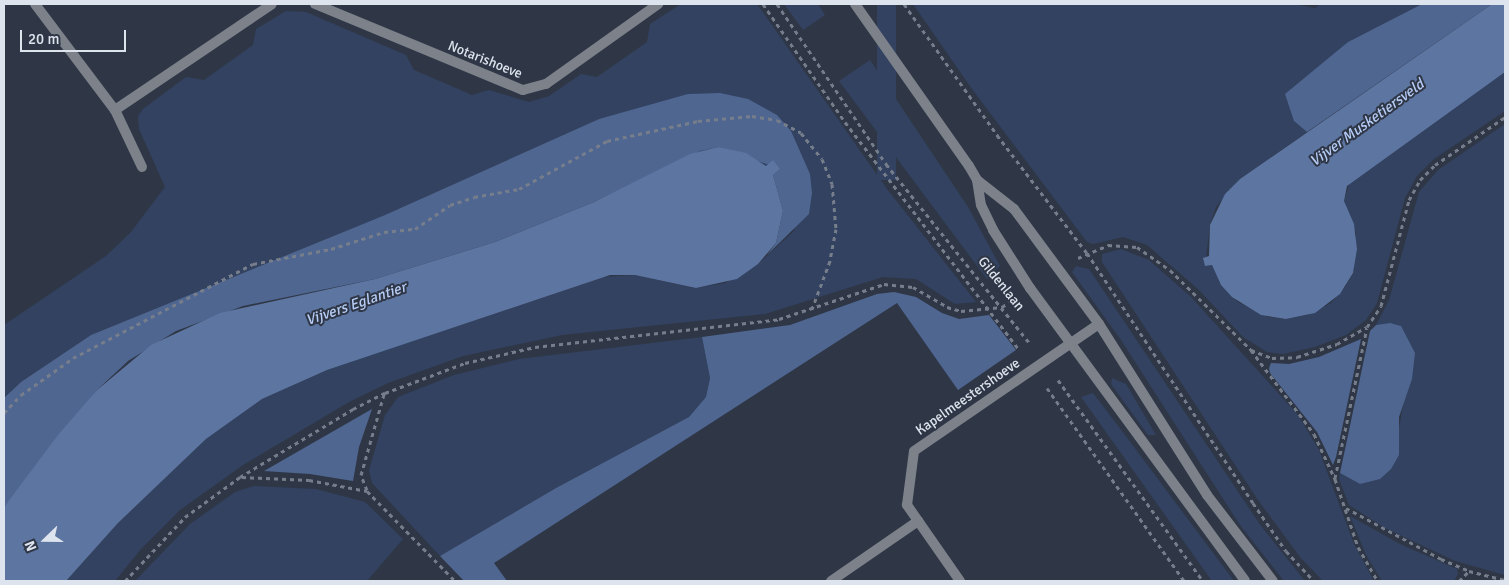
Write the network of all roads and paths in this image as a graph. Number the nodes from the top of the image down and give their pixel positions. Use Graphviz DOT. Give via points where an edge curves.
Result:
graph roads {
  1 [pos="35,4"];
  2 [pos="272,4"];
  3 [pos="315,4"];
  4 [pos="658,4"];
  5 [pos="763,4"];
  6 [pos="776,4"];
  7 [pos="855,4"];
  8 [pos="904,4"];
  9 [pos="115,110"];
  10 [pos="1505,117"];
  11 [pos="142,167"];
  12 [pos="977,180"];
  13 [pos="1087,253"];
  14 [pos="1002,307"];
  15 [pos="988,308"];
  16 [pos="812,310"];
  17 [pos="1099,324"];
  18 [pos="1367,326"];
  19 [pos="1069,344"];
  20 [pos="1251,350"];
  21 [pos="1044,361"];
  22 [pos="1033,368"];
  23 [pos="385,393"];
  24 [pos="4,413"];
  25 [pos="240,477"];
  26 [pos="1335,479"];
  27 [pos="367,491"];
  28 [pos="1345,508"];
  29 [pos="918,521"];
  30 [pos="1469,571"];
  31 [pos="1505,580"];
  32 [pos="125,581"];
  33 [pos="455,581"];
  34 [pos="831,581"];
  35 [pos="960,581"];
  36 [pos="1184,581"];
  37 [pos="1204,581"];
  38 [pos="1245,581"];
  39 [pos="1273,581"];
  40 [pos="1314,581"];
  41 [pos="1378,581"];
  42 [pos="1459,581"];
  1 -- 9 [label="street"];
  2 -- 9 [label="street"];
  3 -- 4 [label="street, Notarishoeve" via="523,90 546,84"];
  5 -- 15 [label="path" via="845,122"];
  6 -- 14 [label="path, Gildenlaan" via="886,164"];
  7 -- 12 [label="street, Gildenlaan"];
  8 -- 13 [label="path" via="997,135"];
  9 -- 11 [label="street"];
  10 -- 18 [label="path" via="1436,165 1420,180 1409,200 1384,297 1375,318"];
  12 -- 17 [label="street, Gildenlaan" via="1014,209"];
  12 -- 19 [label="street, Gildenlaan" via="981,205 993,230"];
  13 -- 20 [label="path" via="1120,244 1136,247 1195,294"];
  13 -- 40 [label="path" via="1286,551"];
  14 -- 15 [label="path"];
  14 -- 21 [label="path, Gildenlaan"];
  15 -- 16 [label="path" via="952,310 920,289 895,284 875,286"];
  15 -- 22 [label="path"];
  16 -- 23 [label="path" via="766,321 534,347 466,363"];
  16 -- 24 [label="path" via="830,261 836,229 834,196 822,159 801,132 777,120 752,116 698,121 635,132 607,141 519,189 474,196 450,205 415,229 384,232 323,251 253,264 73,358 20,395"];
  17 -- 19 [label="street, Kapelmeestershoeve"];
  17 -- 39 [label="street, Gildenlaan" via="1207,495"];
  18 -- 20 [label="path" via="1338,344 1297,357 1272,358"];
  18 -- 26 [label="path"];
  19 -- 21 [label="street, Kapelmeestershoeve"];
  19 -- 38 [label="street, Gildenlaan"];
  20 -- 26 [label="path" via="1300,413"];
  21 -- 22 [label="street, Kapelmeestershoeve"];
  21 -- 37 [label="path, Gildenlaan"];
  22 -- 29 [label="street, Kapelmeestershoeve" via="914,451 907,505"];
  22 -- 36 [label="path"];
  23 -- 25 [label="path"];
  23 -- 27 [label="path" via="361,474"];
  25 -- 27 [label="path" via="309,480"];
  25 -- 32 [label="path" via="185,517"];
  26 -- 28 [label="path"];
  27 -- 33 [label="path"];
  28 -- 30 [label="path" via="1402,541"];
  28 -- 41 [label="path" via="1358,547"];
  29 -- 34 [label="street"];
  29 -- 35 [label="street, Kapelmeestershoeve"];
  30 -- 31 [label="path"];
  30 -- 42 [label="path"];
}
